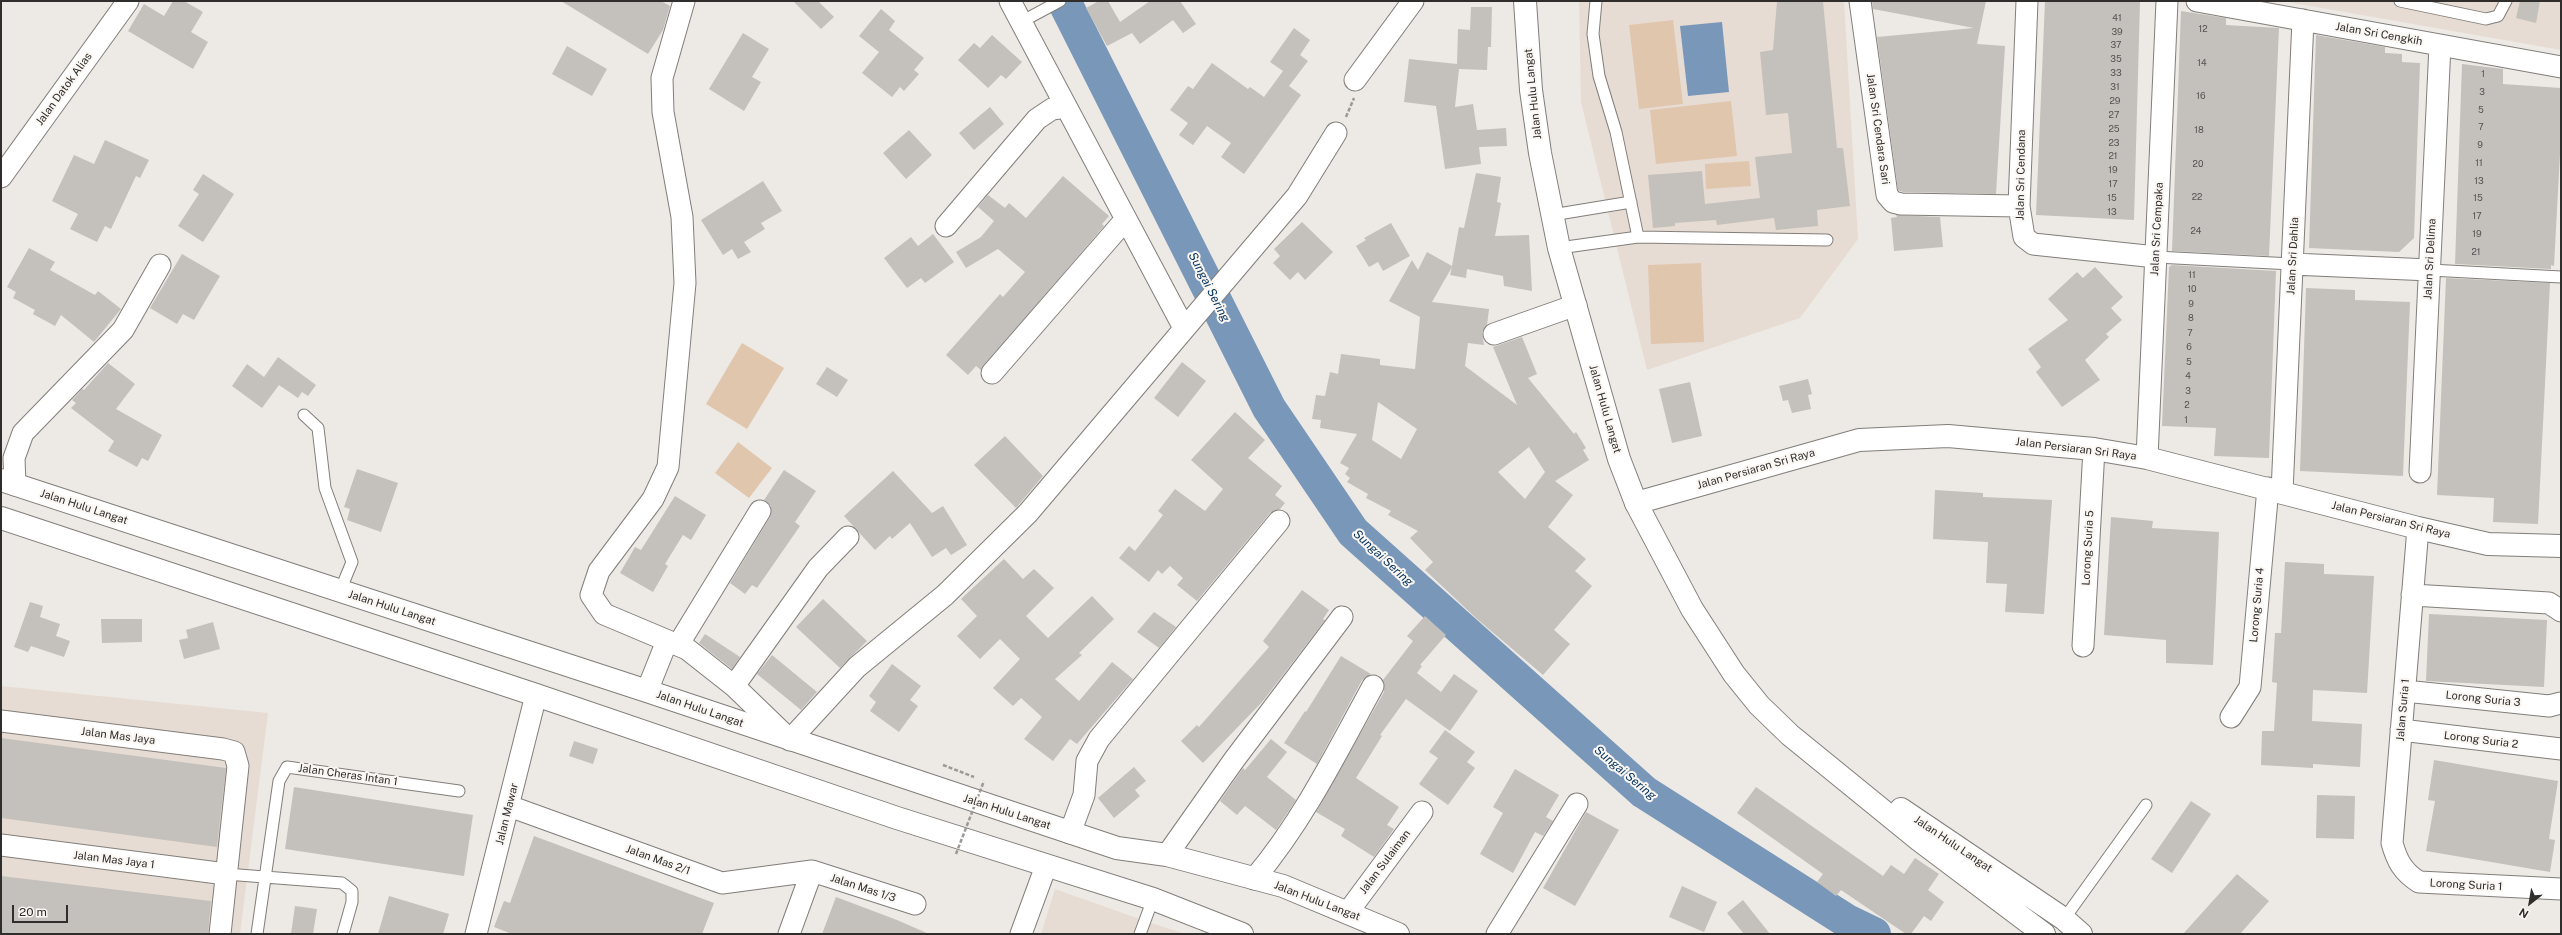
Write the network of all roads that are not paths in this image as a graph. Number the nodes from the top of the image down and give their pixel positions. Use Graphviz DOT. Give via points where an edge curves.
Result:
graph roads {
  1 [pos="128,1"];
  2 [pos="684,1"];
  3 [pos="1010,1"];
  4 [pos="1060,1"];
  5 [pos="1413,1"];
  6 [pos="1525,1"];
  7 [pos="1596,1"];
  8 [pos="1860,1"];
  9 [pos="2027,1"];
  10 [pos="2167,1"];
  11 [pos="2197,1"];
  12 [pos="2400,1"];
  13 [pos="2506,1"];
  14 [pos="1029,17"];
  15 [pos="2303,20"];
  16 [pos="2440,45"];
  17 [pos="2561,67"];
  18 [pos="1355,80"];
  19 [pos="1066,107"];
  20 [pos="1336,133"];
  21 [pos="1,177"];
  22 [pos="1631,202"];
  23 [pos="2019,206"];
  24 [pos="1552,215"];
  25 [pos="1126,219"];
  26 [pos="946,226"];
  27 [pos="1638,237"];
  28 [pos="1827,240"];
  29 [pos="1559,248"];
  30 [pos="2156,257"];
  31 [pos="2292,264"];
  32 [pos="160,265"];
  33 [pos="2430,270"];
  34 [pos="2561,277"];
  35 [pos="1576,305"];
  36 [pos="1188,324"];
  37 [pos="1494,334"];
  38 [pos="992,373"];
  39 [pos="304,415"];
  40 [pos="2094,449"];
  41 [pos="2147,458"];
  42 [pos="2420,472"];
  43 [pos="8,483"];
  44 [pos="2275,490"];
  45 [pos="1636,503"];
  46 [pos="760,511"];
  47 [pos="1,518"];
  48 [pos="1279,521"];
  49 [pos="2418,528"];
  50 [pos="848,537"];
  51 [pos="2561,546"];
  52 [pos="340,591"];
  53 [pos="2412,595"];
  54 [pos="2561,611"];
  55 [pos="1342,617"];
  56 [pos="672,643"];
  57 [pos="2083,646"];
  58 [pos="734,686"];
  59 [pos="1373,686"];
  60 [pos="647,691"];
  61 [pos="2405,691"];
  62 [pos="536,695"];
  63 [pos="2561,702"];
  64 [pos="2231,717"];
  65 [pos="1,721"];
  66 [pos="2401,730"];
  67 [pos="790,740"];
  68 [pos="2561,749"];
  69 [pos="1820,759"];
  70 [pos="459,791"];
  71 [pos="1577,804"];
  72 [pos="2146,805"];
  73 [pos="509,806"];
  74 [pos="1422,812"];
  75 [pos="1070,833"];
  76 [pos="1,845"];
  77 [pos="1167,855"];
  78 [pos="1046,866"];
  79 [pos="812,872"];
  80 [pos="226,874"];
  81 [pos="265,878"];
  82 [pos="1254,878"];
  83 [pos="2419,882"];
  84 [pos="2561,889"];
  85 [pos="1153,899"];
  86 [pos="915,904"];
  87 [pos="1348,912"];
  88 [pos="2064,919"];
  89 [pos="220,934"];
  90 [pos="257,934"];
  91 [pos="343,934"];
  92 [pos="476,934"];
  93 [pos="790,934"];
  94 [pos="1021,934"];
  95 [pos="1140,934"];
  96 [pos="1242,934"];
  97 [pos="1398,934"];
  98 [pos="1497,934"];
  99 [pos="2044,934"];
  100 [pos="2081,934"];
  1 -- 21 [label="street, Jalan Datok Alias"];
  2 -- 56 [label="street" via="662,78 663,112 682,217 685,283 668,467 653,499 599,571 591,596 604,614"];
  3 -- 14 [label="street"];
  4 -- 14 [label="lane"];
  5 -- 18 [label="street"];
  6 -- 24 [label="main road, Jalan Hulu Langat" via="1533,106"];
  7 -- 22 [label="lane" via="1593,34 1599,76 1616,132"];
  8 -- 23 [label="street, Jalan Sri Cendara Sari" via="1887,195 1893,202 1901,204"];
  9 -- 23 [label="street, Jalan Sri Cendana"];
  10 -- 30 [label="street, Jalan Sri Cempaka"];
  11 -- 15 [label="street, Jalan Sri Cengkih"];
  12 -- 13 [label="lane" via="2486,20 2498,16"];
  14 -- 19 [label="street"];
  15 -- 16 [label="street, Jalan Sri Cengkih"];
  15 -- 31 [label="street, Jalan Sri Dahlia"];
  16 -- 17 [label="street, Jalan Sri Cengkih"];
  16 -- 33 [label="street, Jalan Sri Delima"];
  19 -- 25 [label="street"];
  19 -- 26 [label="street" via="1052,109 1037,119"];
  20 -- 36 [label="street" via="1297,196"];
  22 -- 24 [label="lane"];
  22 -- 27 [label="lane"];
  23 -- 30 [label="street, Jalan Sri Cendana" via="2024,237 2033,244"];
  24 -- 29 [label="main road, Jalan Hulu Langat"];
  25 -- 36 [label="street"];
  25 -- 38 [label="street"];
  27 -- 28 [label="lane"];
  27 -- 29 [label="lane"];
  29 -- 35 [label="main road, Jalan Hulu Langat"];
  30 -- 31 [label="lane"];
  30 -- 41 [label="street, Jalan Sri Cempaka"];
  31 -- 33 [label="street"];
  31 -- 44 [label="street, Jalan Sri Dahlia"];
  32 -- 43 [label="street" via="123,330 23,433"];
  33 -- 34 [label="lane"];
  33 -- 42 [label="street, Jalan Sri Delima"];
  35 -- 37 [label="street"];
  35 -- 45 [label="main road, Jalan Hulu Langat" via="1619,459"];
  36 -- 67 [label="street" via="1028,513 945,594 857,667"];
  39 -- 52 [label="lane" via="318,428 325,488 352,562"];
  40 -- 41 [label="main road, Jalan Persiaran Sri Raya"];
  40 -- 45 [label="main road, Jalan Persiaran Sri Raya" via="1948,436 1859,440"];
  40 -- 57 [label="street, Lorong Suria 5"];
  41 -- 44 [label="main road, Jalan Persiaran Sri Raya"];
  43 -- 52 [label="main road, Jalan Hulu Langat"];
  44 -- 49 [label="main road, Jalan Persiaran Sri Raya"];
  44 -- 64 [label="street, Lorong Suria 4" via="2250,687"];
  45 -- 69 [label="main road, Jalan Hulu Langat" via="1692,609 1734,674 1775,720"];
  46 -- 56 [label="street"];
  47 -- 62 [label="main road"];
  48 -- 75 [label="street" via="1099,739 1087,761 1084,795"];
  49 -- 51 [label="main road, Jalan Persiaran Sri Raya" via="2488,544"];
  49 -- 53 [label="street, Jalan Suria 1"];
  50 -- 58 [label="street" via="818,568"];
  52 -- 60 [label="main road, Jalan Hulu Langat"];
  53 -- 54 [label="street" via="2549,603"];
  53 -- 61 [label="street, Jalan Suria 1"];
  55 -- 77 [label="street" via="1234,760"];
  56 -- 58 [label="street" via="687,649"];
  56 -- 60 [label="street"];
  58 -- 67 [label="street"];
  59 -- 82 [label="street" via="1316,791 1272,858"];
  60 -- 67 [label="main road, Jalan Hulu Langat"];
  61 -- 63 [label="street, Lorong Suria 3" via="2549,706"];
  61 -- 66 [label="street, Jalan Suria 1"];
  62 -- 73 [label="street, Jalan Mawar"];
  62 -- 78 [label="main road"];
  65 -- 80 [label="street, Jalan Mas Jaya" via="234,752 238,766"];
  66 -- 68 [label="street, Lorong Suria 2"];
  66 -- 83 [label="street, Jalan Suria 1" via="2392,843 2396,859 2407,874"];
  67 -- 75 [label="main road, Jalan Hulu Langat"];
  69 -- 88 [label="main road, Jalan Hulu Langat" via="1926,825"];
  69 -- 99 [label="main road, Jalan Hulu Langat" via="1919,840"];
  70 -- 81 [label="lane, Jalan Cheras Intan 1" via="287,767 279,781"];
  71 -- 98 [label="street"];
  72 -- 88 [label="lane"];
  73 -- 79 [label="street, Jalan Mas 2/1" via="722,883"];
  73 -- 92 [label="street, Jalan Mawar"];
  74 -- 87 [label="street, Jalan Sulaiman"];
  75 -- 77 [label="main road, Jalan Hulu Langat" via="1116,848"];
  76 -- 80 [label="street, Jalan Mas Jaya 1"];
  77 -- 82 [label="main road, Jalan Hulu Langat"];
  78 -- 85 [label="main road"];
  78 -- 94 [label="street"];
  79 -- 86 [label="street, Jalan Mas 1/3"];
  79 -- 93 [label="street"];
  80 -- 81 [label="lane"];
  80 -- 89 [label="street"];
  81 -- 90 [label="lane, Jalan Cheras Intan 1"];
  81 -- 91 [label="lane" via="342,883 352,891 352,902"];
  82 -- 87 [label="main road, Jalan Hulu Langat" via="1284,886"];
  83 -- 84 [label="street, Lorong Suria 1"];
  85 -- 95 [label="lane"];
  85 -- 96 [label="main road"];
  87 -- 97 [label="main road, Jalan Hulu Langat"];
  88 -- 100 [label="main road, Jalan Hulu Langat"];
}
